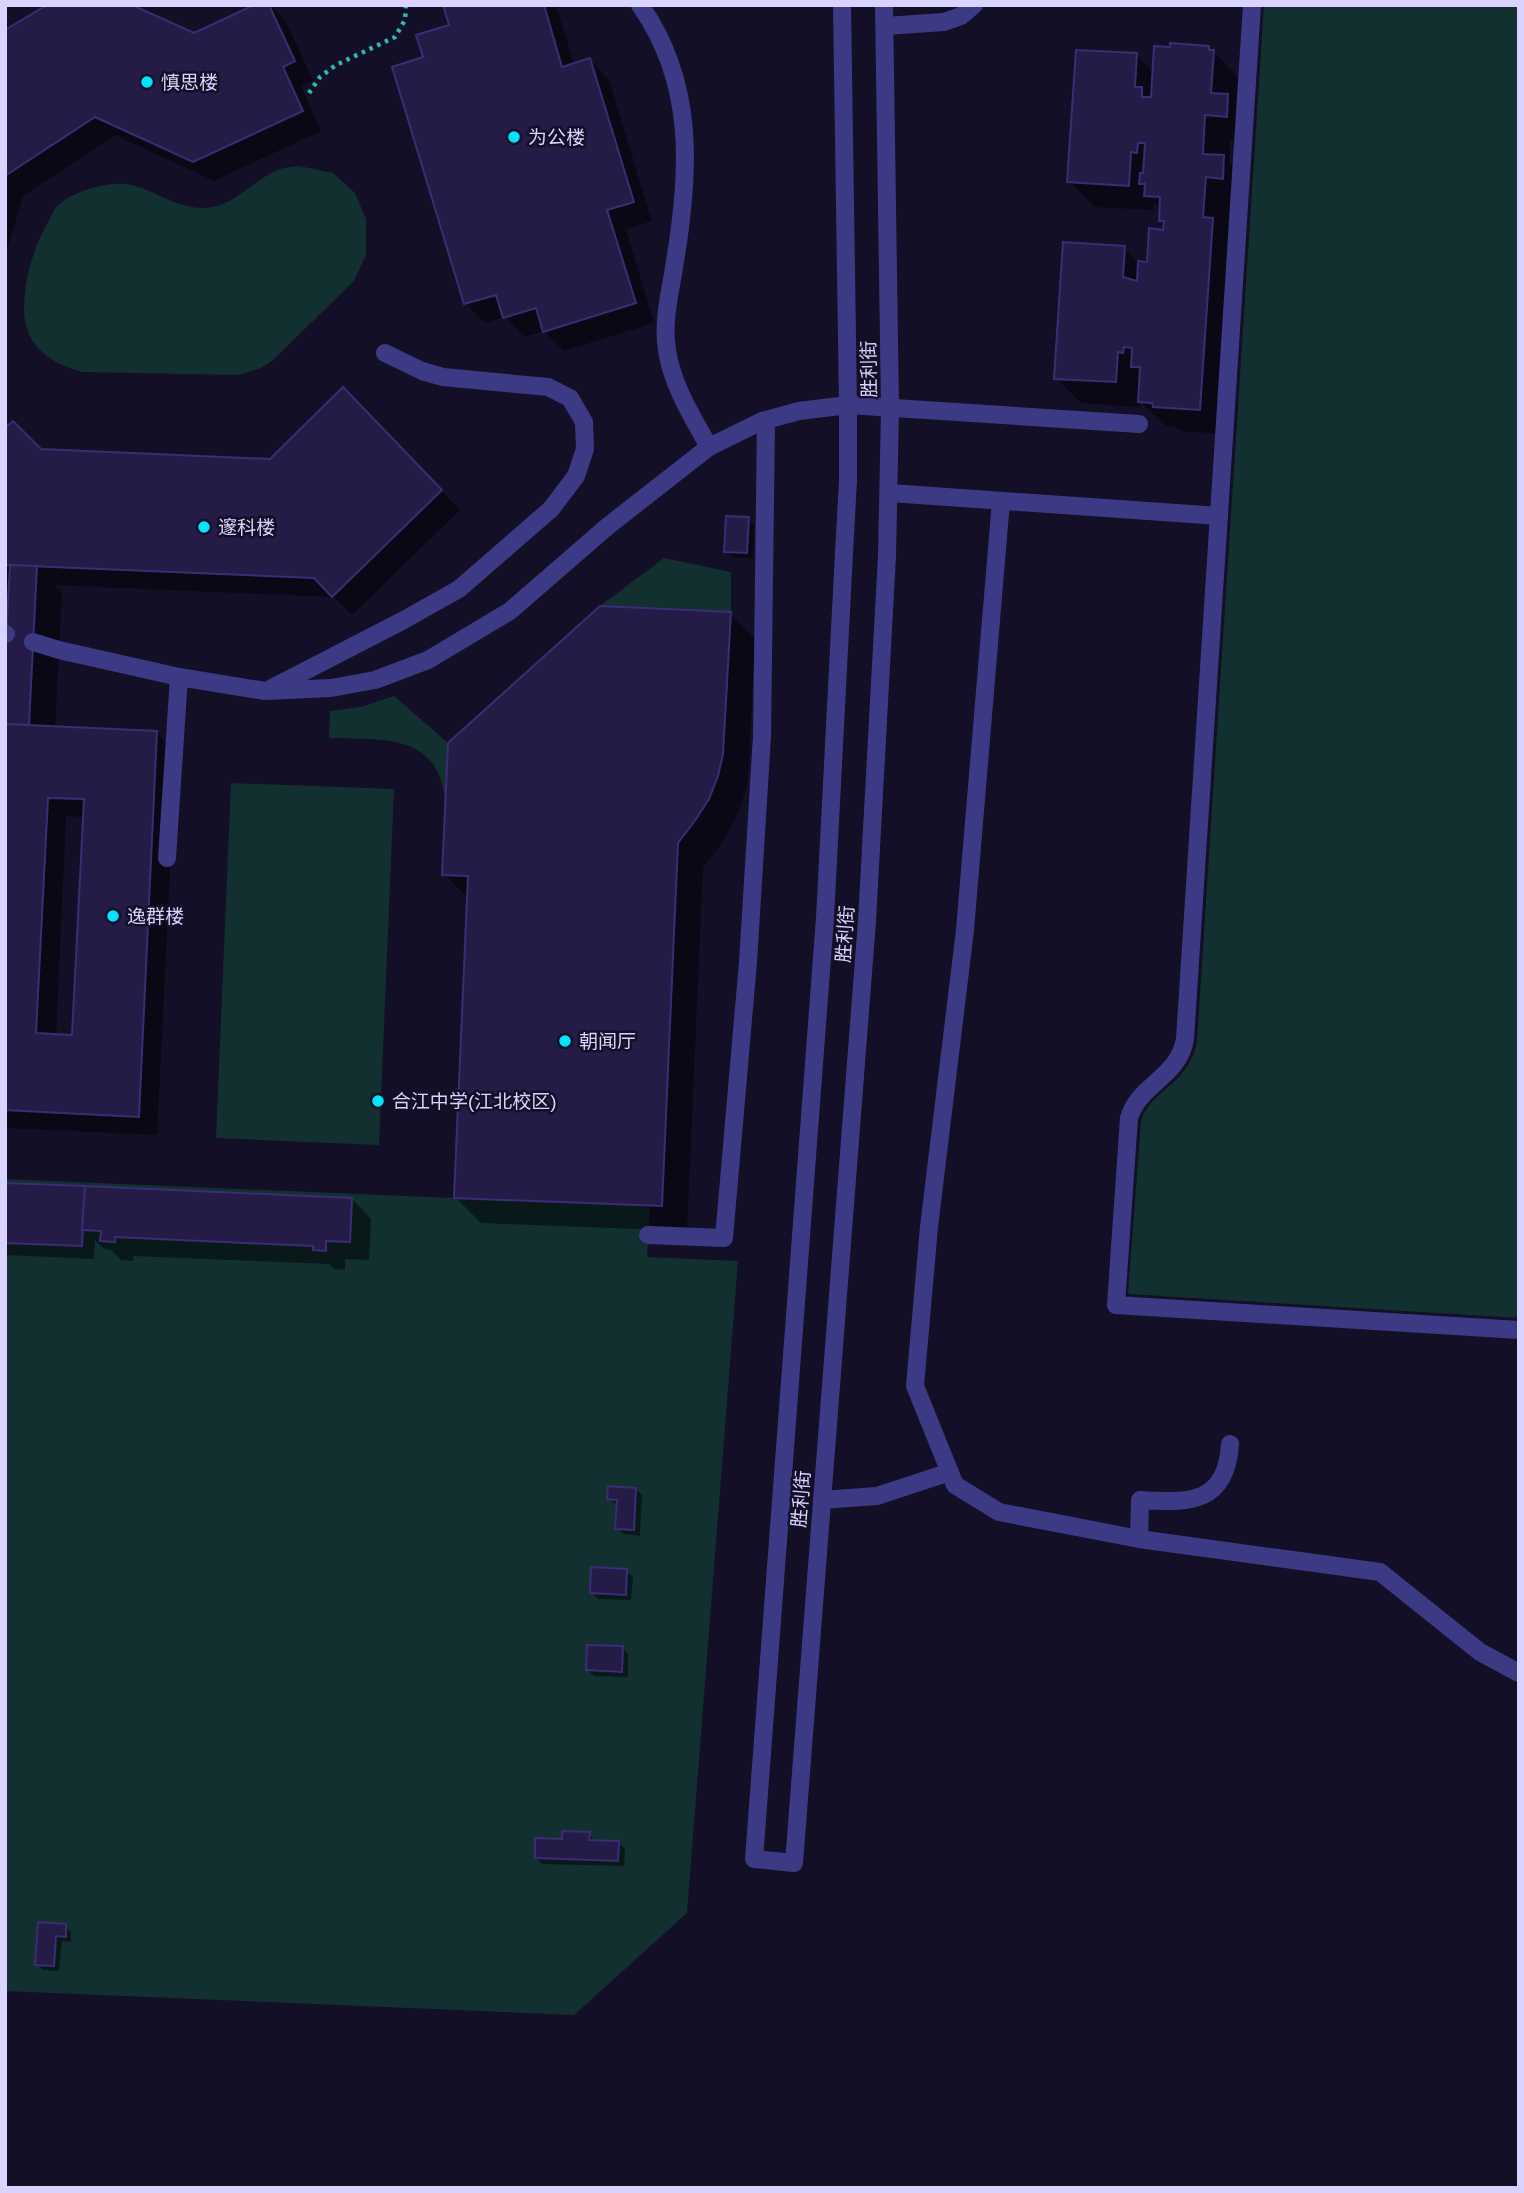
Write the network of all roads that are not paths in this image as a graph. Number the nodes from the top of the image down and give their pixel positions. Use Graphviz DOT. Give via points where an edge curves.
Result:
graph roads {
  1 [pos="640,5"];
  2 [pos="842,5"];
  3 [pos="884,5"];
  4 [pos="974,5"];
  5 [pos="1252,5"];
  6 [pos="885,26"];
  7 [pos="385,353"];
  8 [pos="848,405"];
  9 [pos="890,408"];
  10 [pos="766,421"];
  11 [pos="1139,424"];
  12 [pos="709,447"];
  13 [pos="890,493"];
  14 [pos="1001,501"];
  15 [pos="1219,516"];
  16 [pos="33,642"];
  17 [pos="179,677"];
  18 [pos="265,691"];
  19 [pos="167,858"];
  20 [pos="648,1235"];
  21 [pos="1519,1330"];
  22 [pos="1230,1444"];
  23 [pos="950,1472"];
  24 [pos="822,1500"];
  25 [pos="1139,1539"];
  26 [pos="1519,1673"];
  1 -- 12 [label="street" via="670,60 684,121 685,185 666,313 666,349 675,383"];
  2 -- 8 [label="street, 胜利街"];
  3 -- 6 [label="street, 胜利街"];
  4 -- 6 [label="street" via="944,22"];
  5 -- 15 [label="street"];
  6 -- 9 [label="street, 胜利街"];
  7 -- 18 [label="street" via="443,377 548,387 570,398 584,422 585,449 576,477 551,509 458,589"];
  8 -- 9 [label="street"];
  8 -- 10 [label="street"];
  8 -- 24 [label="street, 胜利街" via="825,918 754,1859 794,1863"];
  9 -- 11 [label="street"];
  9 -- 13 [label="street, 胜利街"];
  10 -- 12 [label="street"];
  10 -- 20 [label="street" via="762,736 724,1238"];
  12 -- 18 [label="street" via="510,611 428,660 375,680 331,688"];
  13 -- 14 [label="street"];
  13 -- 24 [label="street, 胜利街" via="867,921"];
  14 -- 15 [label="street"];
  14 -- 23 [label="street" via="965,930 915,1386"];
  15 -- 21 [label="street" via="1185,1039 1175,1064 1137,1101 1129,1118 1116,1305"];
  16 -- 17 [label="street"];
  17 -- 18 [label="street"];
  17 -- 19 [label="street"];
  22 -- 25 [label="street" via="1225,1474 1203,1496 1189,1501 1140,1500"];
  23 -- 24 [label="street" via="877,1496"];
  23 -- 25 [label="street" via="955,1485 999,1513"];
  25 -- 26 [label="street" via="1380,1572 1479,1652"];
}
